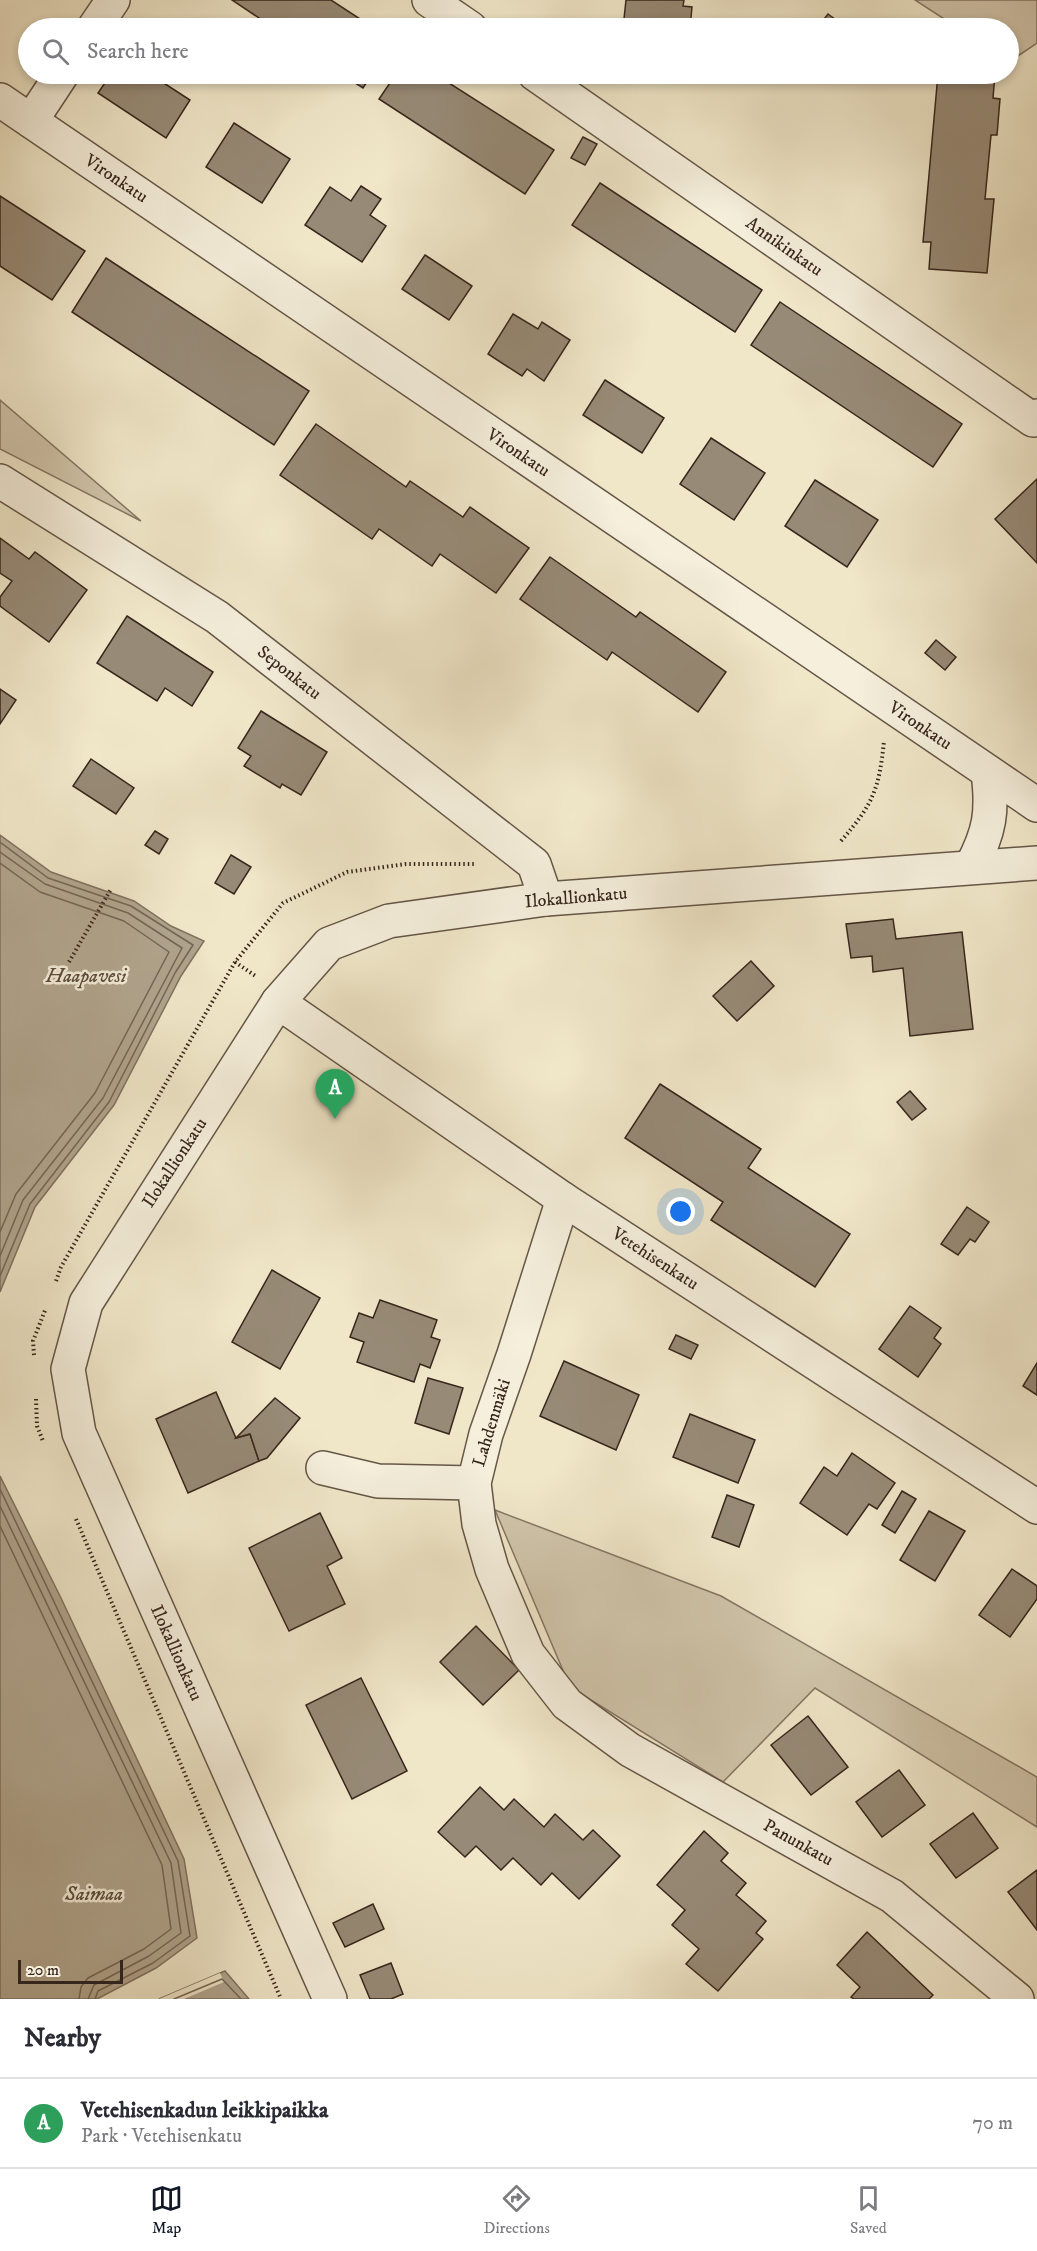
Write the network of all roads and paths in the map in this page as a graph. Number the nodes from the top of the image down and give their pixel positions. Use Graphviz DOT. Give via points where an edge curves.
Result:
graph roads {
  1 [pos="113,0"];
  2 [pos="429,0"];
  3 [pos="100,18"];
  4 [pos="455,18"];
  5 [pos="55,84"];
  6 [pos="550,84"];
  7 [pos="0,100"];
  8 [pos="31,121"];
  9 [pos="1035,418"];
  10 [pos="0,481"];
  11 [pos="887,703"];
  12 [pos="988,772"];
  13 [pos="1037,805"];
  14 [pos="839,843"];
  15 [pos="1037,863"];
  16 [pos="534,864"];
  17 [pos="971,867"];
  18 [pos="111,889"];
  19 [pos="546,899"];
  20 [pos="69,962"];
  21 [pos="278,1002"];
  22 [pos="563,1199"];
  23 [pos="53,1288"];
  24 [pos="49,1299"];
  25 [pos="34,1363"];
  26 [pos="35,1394"];
  27 [pos="46,1448"];
  28 [pos="323,1468"];
  29 [pos="474,1484"];
  30 [pos="1037,1507"];
  31 [pos="74,1514"];
  32 [pos="567,1704"];
  33 [pos="280,1999"];
  34 [pos="330,1999"];
  35 [pos="1017,1999"];
  1 -- 3 [label="street"];
  2 -- 4 [label="street"];
  5 -- 8 [label="street"];
  6 -- 9 [label="street, Annikinkatu"];
  7 -- 8 [label="street, Vironkatu"];
  8 -- 11 [label="street, Vironkatu"];
  10 -- 16 [label="street, Seponkatu" via="217,617"];
  11 -- 12 [label="street, Vironkatu"];
  11 -- 14 [label="path" via="880,776 866,812"];
  12 -- 13 [label="street, Vironkatu"];
  12 -- 17 [label="street" via="993,807 984,844"];
  15 -- 17 [label="street, Ilokallionkatu"];
  16 -- 19 [label="street"];
  16 -- 23 [label="path" via="406,864 347,872 282,903 235,962 61,1267"];
  17 -- 19 [label="street, Ilokallionkatu"];
  18 -- 20 [label="path"];
  19 -- 21 [label="street, Ilokallionkatu" via="388,921 329,944"];
  21 -- 22 [label="street, Vetehisenkatu"];
  21 -- 34 [label="street, Ilokallionkatu" via="86,1303 68,1369 79,1433"];
  22 -- 29 [label="street, Lahdenmäki" via="486,1434"];
  22 -- 30 [label="street, Vetehisenkatu"];
  24 -- 25 [label="path" via="33,1341"];
  26 -- 27 [label="path" via="37,1426"];
  28 -- 29 [label="street" via="378,1481"];
  29 -- 32 [label="street, Lahdenmäki" via="479,1524 492,1569 528,1654"];
  31 -- 33 [label="path"];
  32 -- 35 [label="street, Panunkatu" via="630,1750 892,1896"];
}
